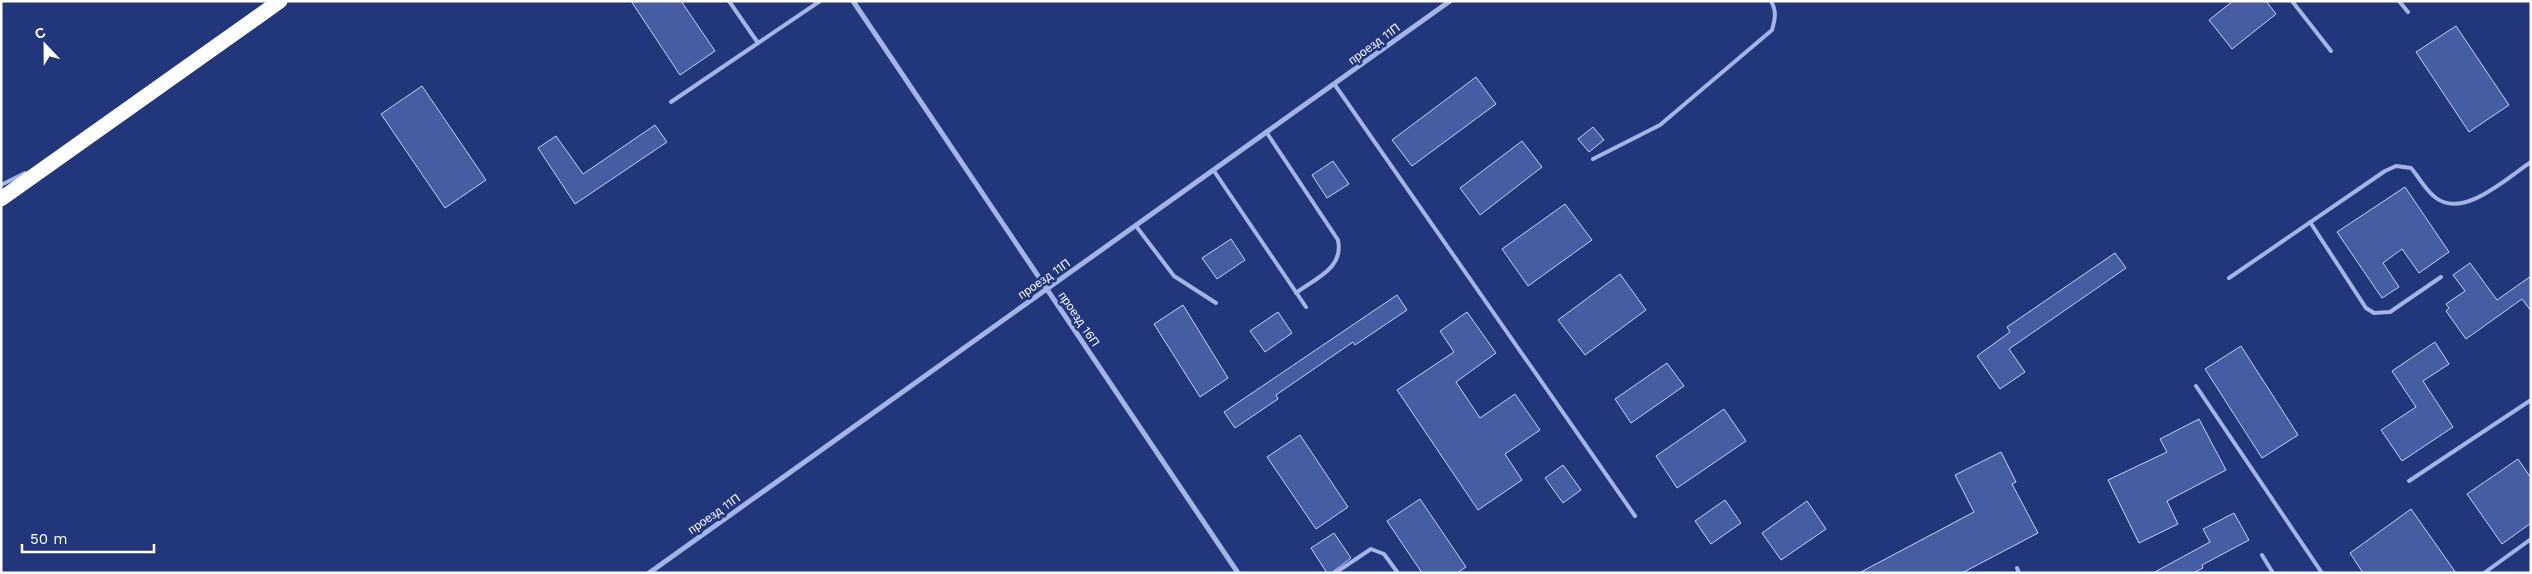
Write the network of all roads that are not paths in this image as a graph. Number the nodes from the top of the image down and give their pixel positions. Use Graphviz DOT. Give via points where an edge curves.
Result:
graph roads {
  1 [pos="280,1"];
  2 [pos="729,1"];
  3 [pos="820,1"];
  4 [pos="853,1"];
  5 [pos="1450,1"];
  6 [pos="1771,1"];
  7 [pos="2292,1"];
  8 [pos="2398,1"];
  9 [pos="2408,12"];
  10 [pos="758,43"];
  11 [pos="2331,51"];
  12 [pos="1335,85"];
  13 [pos="671,102"];
  14 [pos="1267,133"];
  15 [pos="66,154"];
  16 [pos="1593,159"];
  17 [pos="2531,162"];
  18 [pos="1214,171"];
  19 [pos="1,186"];
  20 [pos="1,199"];
  21 [pos="2310,222"];
  22 [pos="1136,226"];
  23 [pos="2441,277"];
  24 [pos="2229,278"];
  25 [pos="1048,289"];
  26 [pos="1296,293"];
  27 [pos="1216,304"];
  28 [pos="1306,308"];
  29 [pos="2196,386"];
  30 [pos="2531,400"];
  31 [pos="2409,481"];
  32 [pos="1635,516"];
  33 [pos="2531,539"];
  34 [pos="2262,555"];
  35 [pos="649,573"];
  36 [pos="1238,573"];
  37 [pos="1335,573"];
  38 [pos="1398,573"];
  39 [pos="2273,573"];
  40 [pos="2322,573"];
  41 [pos="2484,573"];
  1 -- 15 [label="highway"];
  2 -- 10 [label="lane"];
  3 -- 10 [label="lane"];
  4 -- 25 [label="street, проезд 16П"];
  5 -- 12 [label="street, проезд 11П"];
  6 -- 16 [label="lane" via="1775,8 1772,30 1660,125"];
  7 -- 11 [label="lane"];
  8 -- 9 [label="lane"];
  10 -- 13 [label="lane"];
  12 -- 14 [label="street, проезд 11П"];
  12 -- 32 [label="lane"];
  14 -- 18 [label="street, проезд 11П"];
  14 -- 26 [label="lane" via="1338,240 1340,250 1335,265"];
  15 -- 19 [label="lane"];
  15 -- 20 [label="highway"];
  17 -- 21 [label="lane" via="2480,196 2458,204 2443,202 2411,168 2396,166"];
  18 -- 22 [label="street, проезд 11П"];
  18 -- 26 [label="lane"];
  21 -- 23 [label="lane" via="2366,308 2374,313 2390,312"];
  21 -- 24 [label="lane"];
  22 -- 25 [label="street, проезд 11П"];
  22 -- 27 [label="lane" via="1174,276"];
  25 -- 35 [label="street, проезд 11П"];
  25 -- 36 [label="street, проезд 16П"];
  26 -- 28 [label="lane"];
  29 -- 40 [label="lane"];
  30 -- 31 [label="lane"];
  33 -- 41 [label="lane"];
  34 -- 39 [label="lane"];
  37 -- 38 [label="lane" via="1371,549 1384,554"];
}
